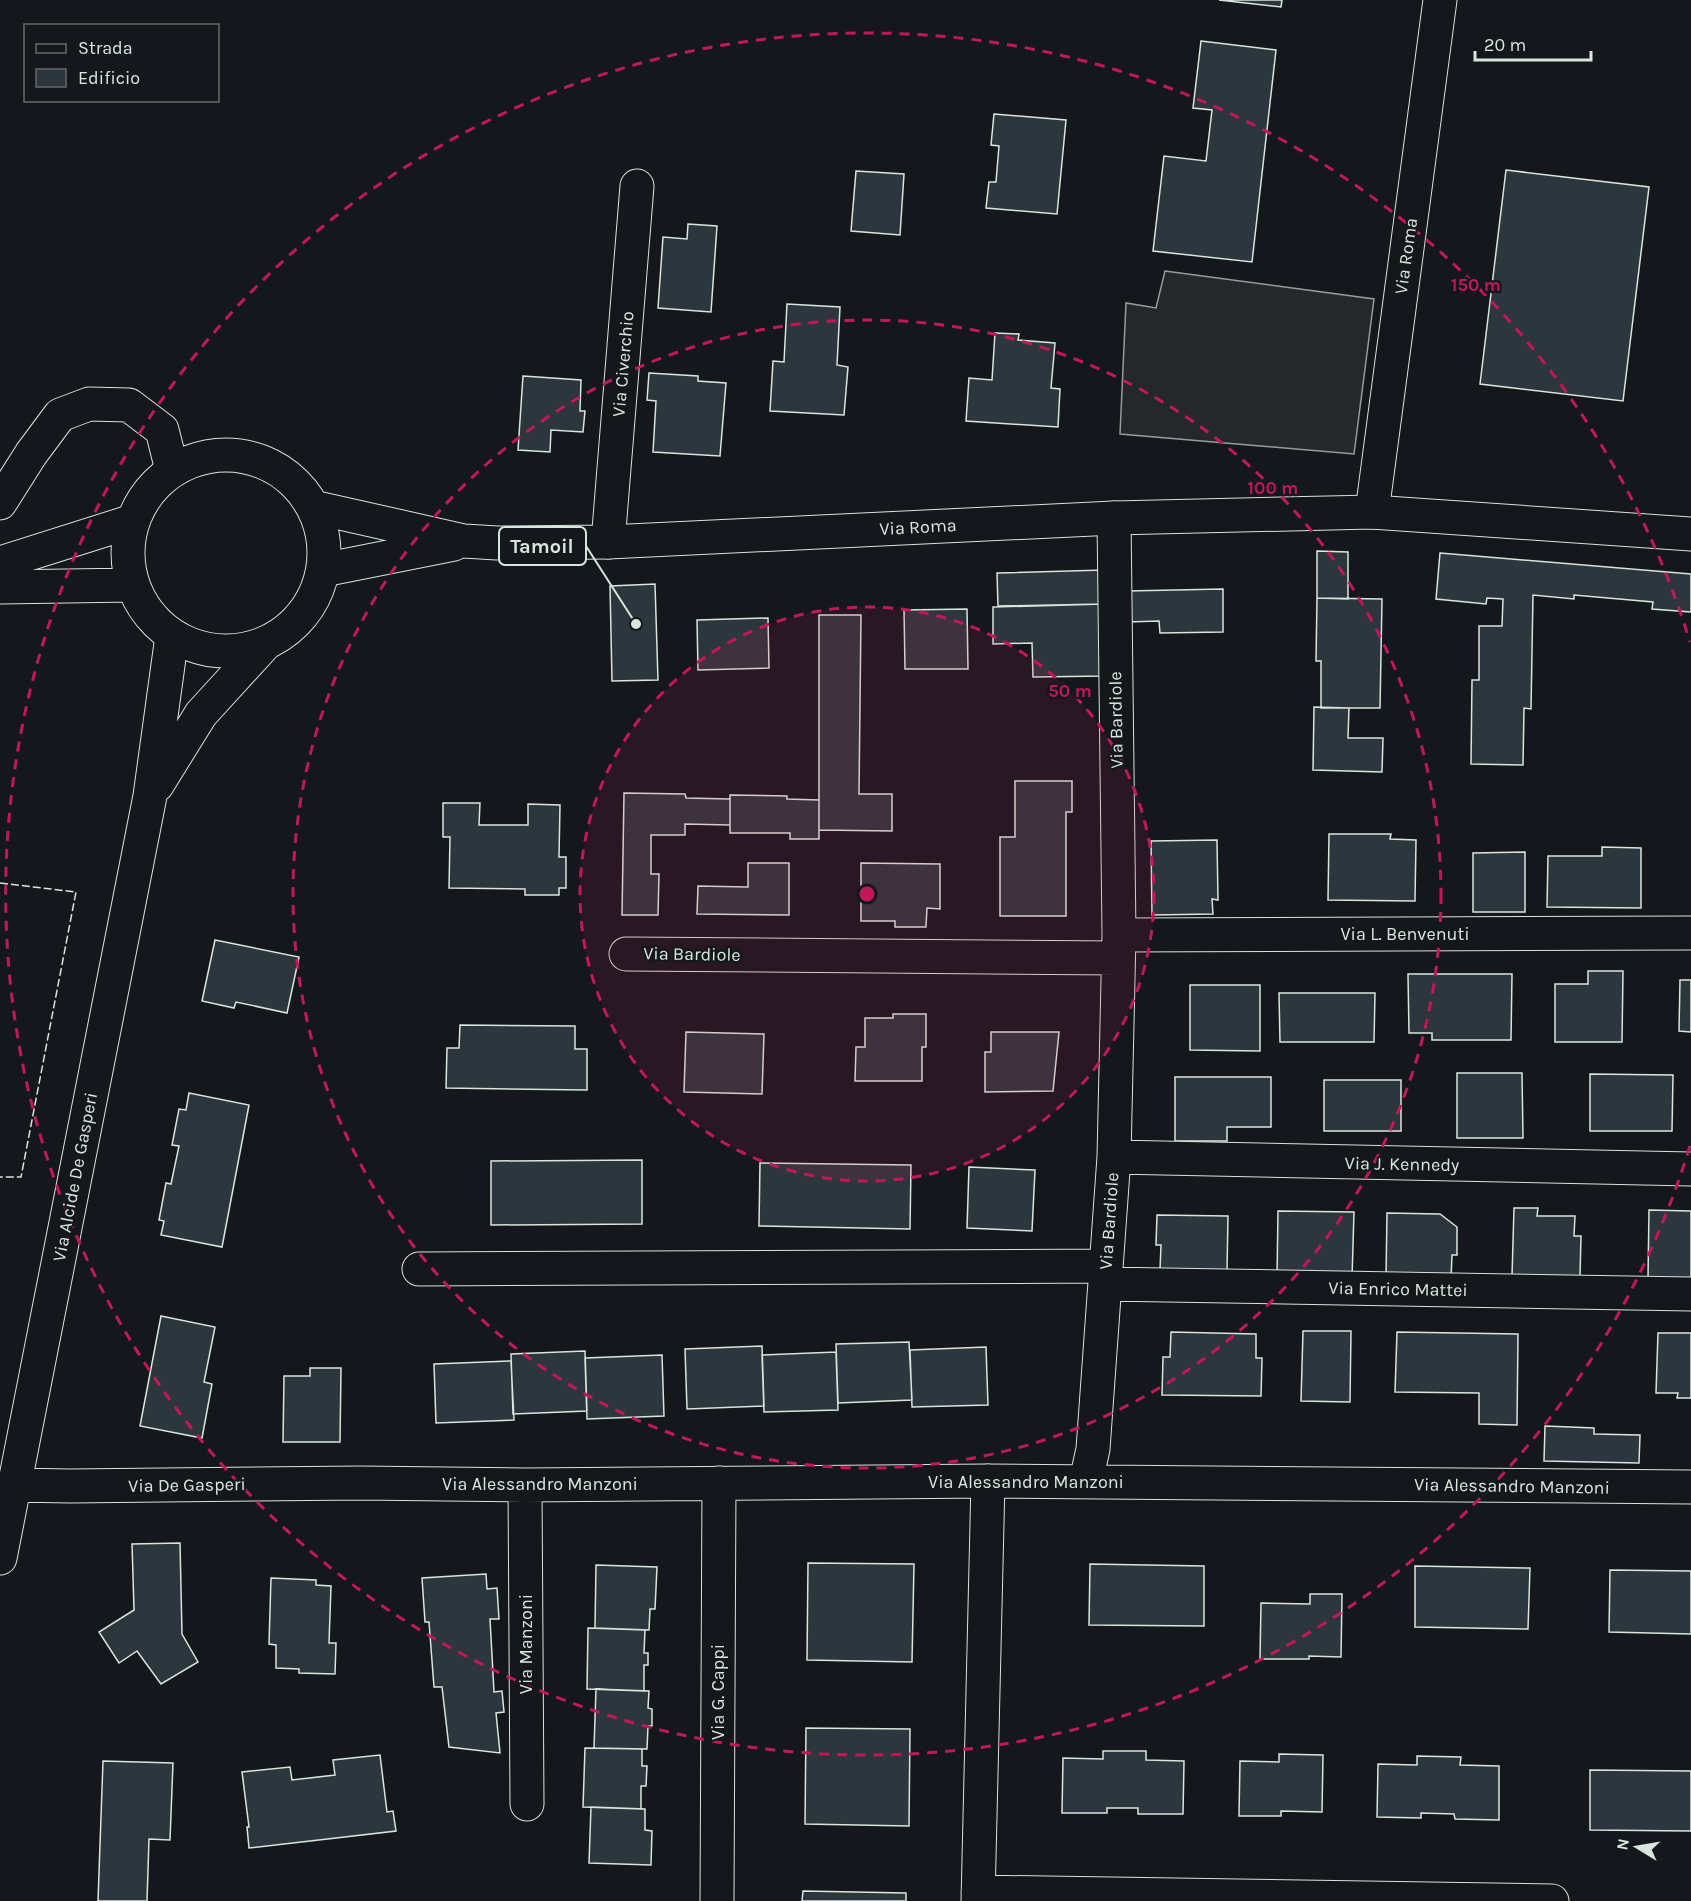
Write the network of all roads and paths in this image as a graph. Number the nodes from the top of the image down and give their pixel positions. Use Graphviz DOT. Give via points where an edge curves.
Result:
graph roads {
  1 [pos="1440,0"];
  2 [pos="637,186"];
  3 [pos="172,470"];
  4 [pos="0,503"];
  5 [pos="313,507"];
  6 [pos="1372,512"];
  7 [pos="1114,518"];
  8 [pos="133,521"];
  9 [pos="1691,534"];
  10 [pos="464,541"];
  11 [pos="608,542"];
  12 [pos="0,563"];
  13 [pos="323,570"];
  14 [pos="133,585"];
  15 [pos="0,587"];
  16 [pos="172,636"];
  17 [pos="265,644"];
  18 [pos="150,796"];
  19 [pos="1691,933"];
  20 [pos="1118,947"];
  21 [pos="626,954"];
  22 [pos="1114,1157"];
  23 [pos="1691,1169"];
  24 [pos="419,1269"];
  25 [pos="1106,1275"];
  26 [pos="1691,1294"];
  27 [pos="988,1481"];
  28 [pos="1086,1481"];
  29 [pos="360,1483"];
  30 [pos="719,1483"];
  31 [pos="14,1485"];
  32 [pos="525,1485"];
  33 [pos="1691,1487"];
  34 [pos="0,1558"];
  35 [pos="526,1804"];
  36 [pos="978,1897"];
  37 [pos="717,1901"];
  38 [pos="1552,1901"];
  1 -- 6 [label="street, Via Roma"];
  2 -- 11 [label="street, Via Civerchio"];
  3 -- 4 [label="street" via="162,430 129,405 89,404 60,415"];
  3 -- 5 [label="street" via="202,457 234,454 266,462 293,481"];
  3 -- 8 [label="street" via="149,492"];
  5 -- 10 [label="street"];
  5 -- 13 [label="street" via="323,537"];
  6 -- 7 [label="street, Via Roma"];
  6 -- 9 [label="street, Via Roma"];
  7 -- 11 [label="street, Via Roma"];
  7 -- 20 [label="street, Via Bardiole"];
  8 -- 12 [label="street"];
  8 -- 14 [label="street" via="128,553"];
  10 -- 11 [label="street, Via Roma"];
  10 -- 13 [label="street"];
  13 -- 17 [label="street" via="312,601 292,627"];
  14 -- 15 [label="street"];
  14 -- 16 [label="street" via="148,613"];
  16 -- 17 [label="street" via="201,649 233,652"];
  16 -- 18 [label="street, Via Alcide De Gasperi"];
  17 -- 18 [label="street, Via Alcide De Gasperi" via="201,714"];
  18 -- 31 [label="street, Via Alcide De Gasperi"];
  19 -- 20 [label="street, Via L. Benvenuti"];
  20 -- 21 [label="street, Via Bardiole"];
  20 -- 22 [label="street, Via Bardiole"];
  22 -- 23 [label="street, Via J. Kennedy"];
  22 -- 25 [label="street, Via Bardiole"];
  24 -- 25 [label="street, Via Enrico Mattei"];
  25 -- 26 [label="street, Via Enrico Mattei"];
  25 -- 28 [label="street, Via Bardiole" via="1093,1449"];
  27 -- 28 [label="street, Via Alessandro Manzoni"];
  27 -- 30 [label="street, Via Alessandro Manzoni"];
  27 -- 36 [label="street"];
  28 -- 33 [label="street, Via Alessandro Manzoni"];
  29 -- 31 [label="street, Via De Gasperi"];
  29 -- 32 [label="street, Via Alessandro Manzoni"];
  30 -- 32 [label="street, Via Alessandro Manzoni"];
  30 -- 37 [label="street, Via G. Cappi"];
  31 -- 34 [label="street, Via Alcide De Gasperi"];
  32 -- 35 [label="street, Via Manzoni"];
  36 -- 38 [label="street"];
}
